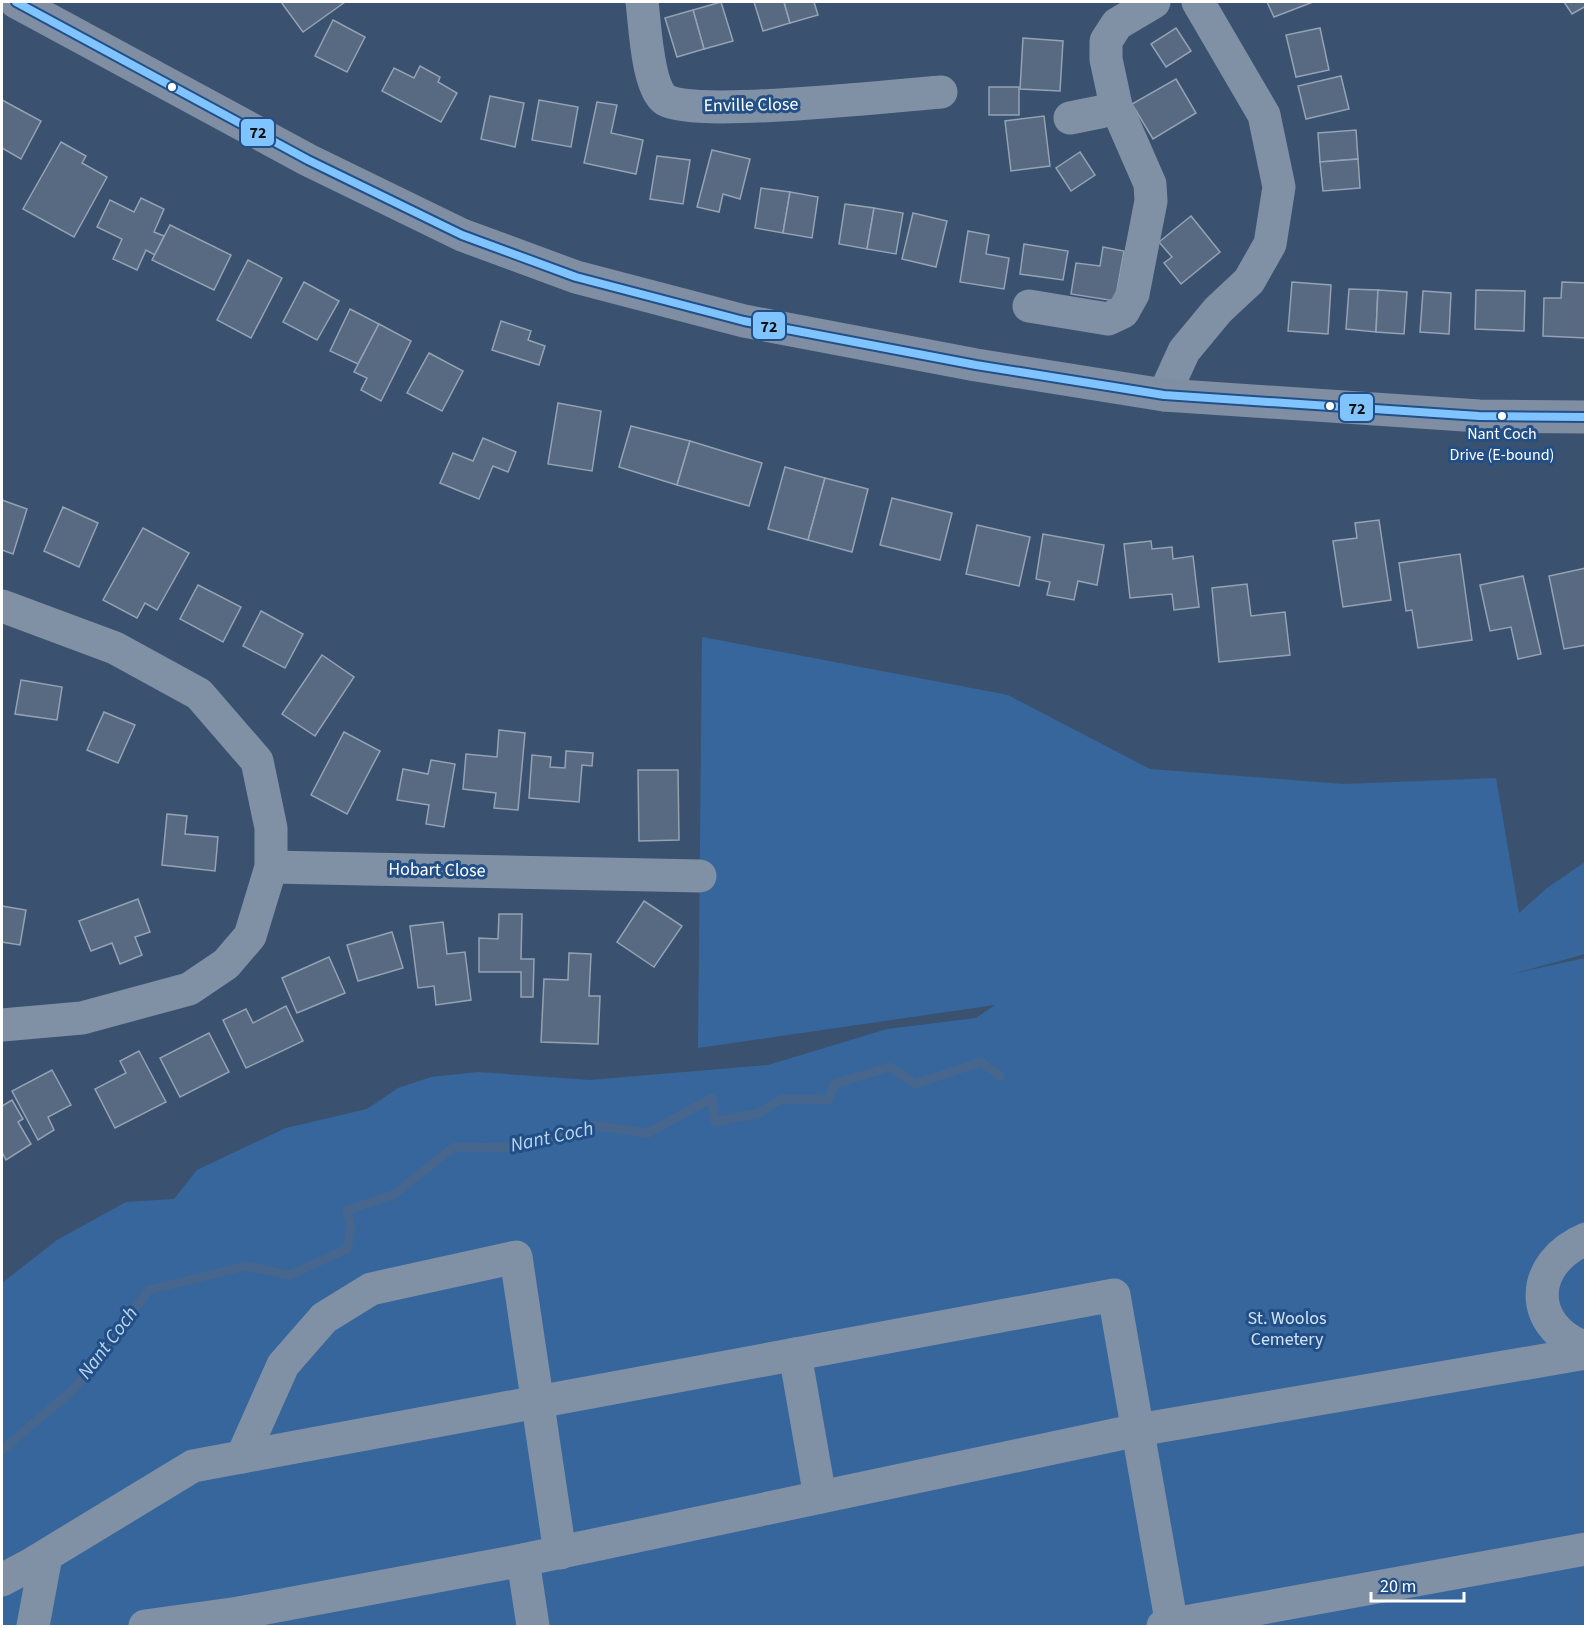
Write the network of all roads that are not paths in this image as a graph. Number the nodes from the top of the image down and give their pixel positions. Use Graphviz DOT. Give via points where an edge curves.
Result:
graph roads {
  1 [pos="16,2"];
  2 [pos="642,2"];
  3 [pos="1154,2"];
  4 [pos="1198,2"];
  5 [pos="941,92"];
  6 [pos="1116,106"];
  7 [pos="1070,118"];
  8 [pos="1029,306"];
  9 [pos="1164,395"];
  10 [pos="1586,417"];
  11 [pos="2,606"];
  12 [pos="271,867"];
  13 [pos="700,876"];
  14 [pos="2,1025"];
  15 [pos="1586,1239"];
  16 [pos="1586,1348"];
  17 [pos="1586,1353"];
  18 [pos="795,1354"];
  19 [pos="538,1402"];
  20 [pos="1138,1430"];
  21 [pos="242,1457"];
  22 [pos="819,1497"];
  23 [pos="1586,1549"];
  24 [pos="560,1553"];
  25 [pos="46,1556"];
  26 [pos="523,1560"];
  27 [pos="2,1580"];
  28 [pos="240,1620"];
  29 [pos="33,1626"];
  30 [pos="145,1626"];
  31 [pos="533,1626"];
  32 [pos="1168,1626"];
  1 -- 9 [label="main road" via="308,160 462,235 576,277 744,321 975,365"];
  2 -- 5 [label="street, Enville Close" via="654,83 664,99 682,106 784,105"];
  3 -- 6 [label="street" via="1117,24 1106,41"];
  4 -- 9 [label="street" via="1264,115 1279,188 1270,244 1249,281 1184,351"];
  6 -- 7 [label="street"];
  6 -- 8 [label="street" via="1150,184 1151,201 1133,294 1123,312 1108,318"];
  9 -- 10 [label="main road" via="1479,416"];
  11 -- 12 [label="street" via="115,648 199,694 257,761 271,828"];
  12 -- 13 [label="street, Hobart Close"];
  12 -- 14 [label="street" via="250,936 226,964 189,989 82,1018"];
  15 -- 16 [label="street" via="1568,1246 1554,1259 1542,1293 1554,1329 1569,1342"];
  17 -- 20 [label="street"];
  18 -- 19 [label="street"];
  18 -- 20 [label="street" via="1114,1294"];
  18 -- 22 [label="street"];
  19 -- 21 [label="street"];
  19 -- 21 [label="street" via="516,1257 371,1289 324,1318 284,1365"];
  19 -- 24 [label="street"];
  20 -- 22 [label="street"];
  20 -- 32 [label="street"];
  21 -- 25 [label="street" via="193,1466"];
  22 -- 24 [label="street"];
  23 -- 32 [label="street"];
  24 -- 26 [label="street"];
  25 -- 27 [label="street"];
  25 -- 29 [label="street"];
  26 -- 28 [label="street"];
  26 -- 31 [label="street"];
  28 -- 30 [label="street"];
}
